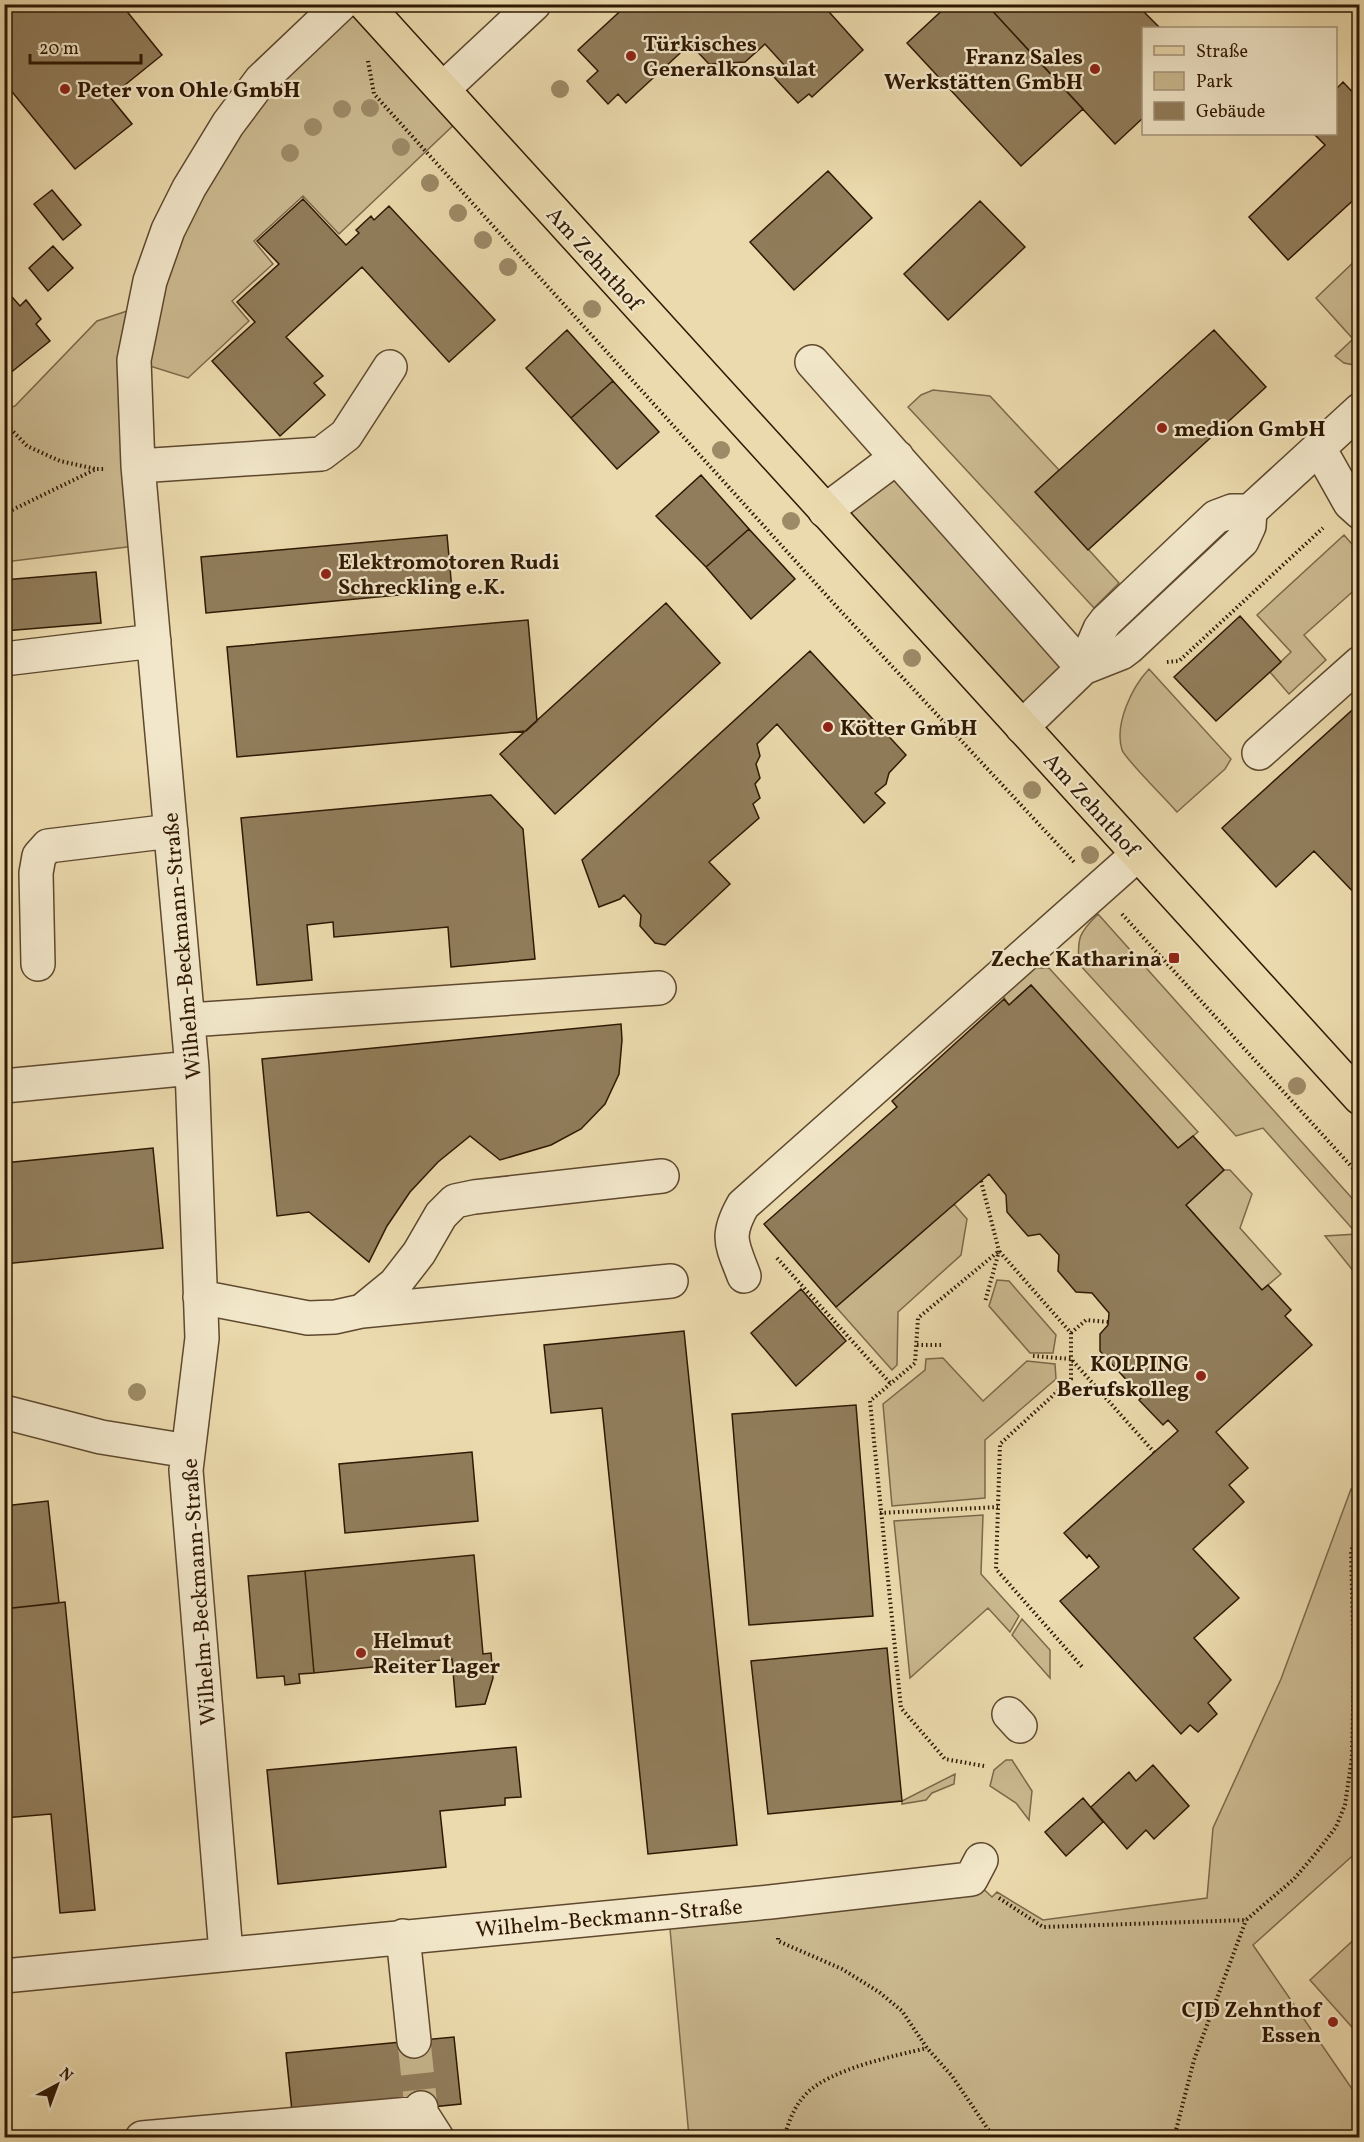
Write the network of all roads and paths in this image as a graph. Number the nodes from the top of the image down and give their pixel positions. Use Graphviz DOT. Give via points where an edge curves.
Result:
graph roads {
  1 [pos="341,4"];
  2 [pos="365,4"];
  3 [pos="534,4"];
  4 [pos="443,89"];
  5 [pos="374,94"];
  6 [pos="812,362"];
  7 [pos="390,367"];
  8 [pos="1359,410"];
  9 [pos="4,422"];
  10 [pos="887,446"];
  11 [pos="1319,448"];
  12 [pos="138,466"];
  13 [pos="96,469"];
  14 [pos="1355,508"];
  15 [pos="825,511"];
  16 [pos="4,514"];
  17 [pos="1227,618"];
  18 [pos="1233,622"];
  19 [pos="154,641"];
  20 [pos="4,659"];
  21 [pos="1156,663"];
  22 [pos="1359,663"];
  23 [pos="1083,668"];
  24 [pos="1022,727"];
  25 [pos="1259,753"];
  26 [pos="171,831"];
  27 [pos="1138,854"];
  28 [pos="1099,889"];
  29 [pos="38,964"];
  30 [pos="659,988"];
  31 [pos="189,1020"];
  32 [pos="192,1068"];
  33 [pos="4,1086"];
  34 [pos="1359,1098"];
  35 [pos="662,1176"];
  36 [pos="1359,1176"];
  37 [pos="981,1181"];
  38 [pos="733,1223"];
  39 [pos="999,1251"];
  40 [pos="744,1276"];
  41 [pos="671,1281"];
  42 [pos="200,1297"];
  43 [pos="985,1302"];
  44 [pos="362,1311"];
  45 [pos="1108,1322"];
  46 [pos="1071,1333"];
  47 [pos="916,1345"];
  48 [pos="944,1345"];
  49 [pos="1033,1356"];
  50 [pos="1071,1359"];
  51 [pos="891,1384"];
  52 [pos="4,1412"];
  53 [pos="188,1451"];
  54 [pos="1154,1452"];
  55 [pos="998,1507"];
  56 [pos="880,1513"];
  57 [pos="1359,1527"];
  58 [pos="1083,1668"];
  59 [pos="1354,1668"];
  60 [pos="1359,1673"];
  61 [pos="984,1766"];
  62 [pos="976,1870"];
  63 [pos="770,1902"];
  64 [pos="1246,1920"];
  65 [pos="403,1936"];
  66 [pos="226,1953"];
  67 [pos="4,1976"];
  68 [pos="414,2041"];
  69 [pos="927,2048"];
  70 [pos="427,2119"];
  71 [pos="142,2138"];
  72 [pos="784,2138"];
  73 [pos="994,2138"];
  74 [pos="1174,2138"];
  1 -- 12 [label="street, Wilhelm-Beckmann-Straße" via="261,80 228,124 168,230 150,281 134,360"];
  2 -- 4 [label="main road, Am Zehnthof"];
  3 -- 4 [label="street"];
  4 -- 15 [label="main road, Am Zehnthof"];
  5 -- 28 [label="path" via="828,597"];
  6 -- 10 [label="street"];
  7 -- 12 [label="street" via="346,435 321,454"];
  8 -- 11 [label="street"];
  9 -- 13 [label="path" via="27,446 60,461"];
  10 -- 15 [label="street"];
  10 -- 23 [label="street"];
  11 -- 14 [label="street"];
  11 -- 23 [label="street" via="1250,511 1232,511 1216,517 1106,621"];
  12 -- 13 [label="path"];
  12 -- 19 [label="street, Wilhelm-Beckmann-Straße"];
  13 -- 16 [label="path"];
  14 -- 17 [label="path"];
  15 -- 24 [label="main road, Am Zehnthof"];
  17 -- 18 [label="path"];
  17 -- 21 [label="path" via="1179,661"];
  19 -- 20 [label="street"];
  19 -- 26 [label="street, Wilhelm-Beckmann-Straße"];
  22 -- 25 [label="street"];
  23 -- 24 [label="street"];
  24 -- 27 [label="main road, Am Zehnthof"];
  26 -- 29 [label="street" via="48,846 39,856 36,873"];
  26 -- 31 [label="street, Wilhelm-Beckmann-Straße"];
  27 -- 28 [label="street"];
  27 -- 34 [label="main road, Am Zehnthof"];
  28 -- 36 [label="path"];
  28 -- 38 [label="street" via="743,1205"];
  30 -- 31 [label="street"];
  31 -- 32 [label="street, Wilhelm-Beckmann-Straße"];
  32 -- 33 [label="street"];
  32 -- 42 [label="street, Wilhelm-Beckmann-Straße"];
  35 -- 44 [label="street" via="455,1201 441,1215 395,1284"];
  37 -- 39 [label="path"];
  38 -- 40 [label="street" via="731,1242"];
  38 -- 51 [label="path" via="749,1227"];
  39 -- 43 [label="path"];
  39 -- 46 [label="path"];
  39 -- 47 [label="path" via="918,1318"];
  41 -- 44 [label="street"];
  42 -- 44 [label="street" via="308,1318"];
  42 -- 53 [label="street, Wilhelm-Beckmann-Straße" via="202,1338"];
  45 -- 46 [label="path" via="1086,1320"];
  46 -- 50 [label="path"];
  47 -- 48 [label="path"];
  47 -- 51 [label="path" via="915,1363"];
  49 -- 50 [label="path"];
  50 -- 54 [label="path"];
  50 -- 55 [label="path" via="1071,1379 1000,1444"];
  51 -- 56 [label="path" via="870,1401"];
  52 -- 53 [label="street" via="101,1437"];
  53 -- 66 [label="street, Wilhelm-Beckmann-Straße" via="186,1482"];
  55 -- 56 [label="path"];
  55 -- 58 [label="path" via="996,1569"];
  56 -- 61 [label="path" via="901,1708 945,1758"];
  57 -- 59 [label="path" via="1352,1551"];
  59 -- 60 [label="path"];
  59 -- 64 [label="path" via="1352,1757 1345,1805 1336,1827 1293,1879"];
  62 -- 63 [label="street, Wilhelm-Beckmann-Straße"];
  62 -- 64 [label="path" via="1043,1927"];
  63 -- 65 [label="street, Wilhelm-Beckmann-Straße"];
  63 -- 69 [label="path" via="778,1941 842,1969 879,1992 902,2011"];
  64 -- 74 [label="path" via="1194,2060"];
  65 -- 66 [label="street, Wilhelm-Beckmann-Straße"];
  65 -- 68 [label="street"];
  66 -- 67 [label="street, Wilhelm-Beckmann-Straße"];
  69 -- 72 [label="path" via="832,2077 808,2092 792,2113"];
  69 -- 73 [label="path" via="952,2076"];
  70 -- 71 [label="street"];
}
